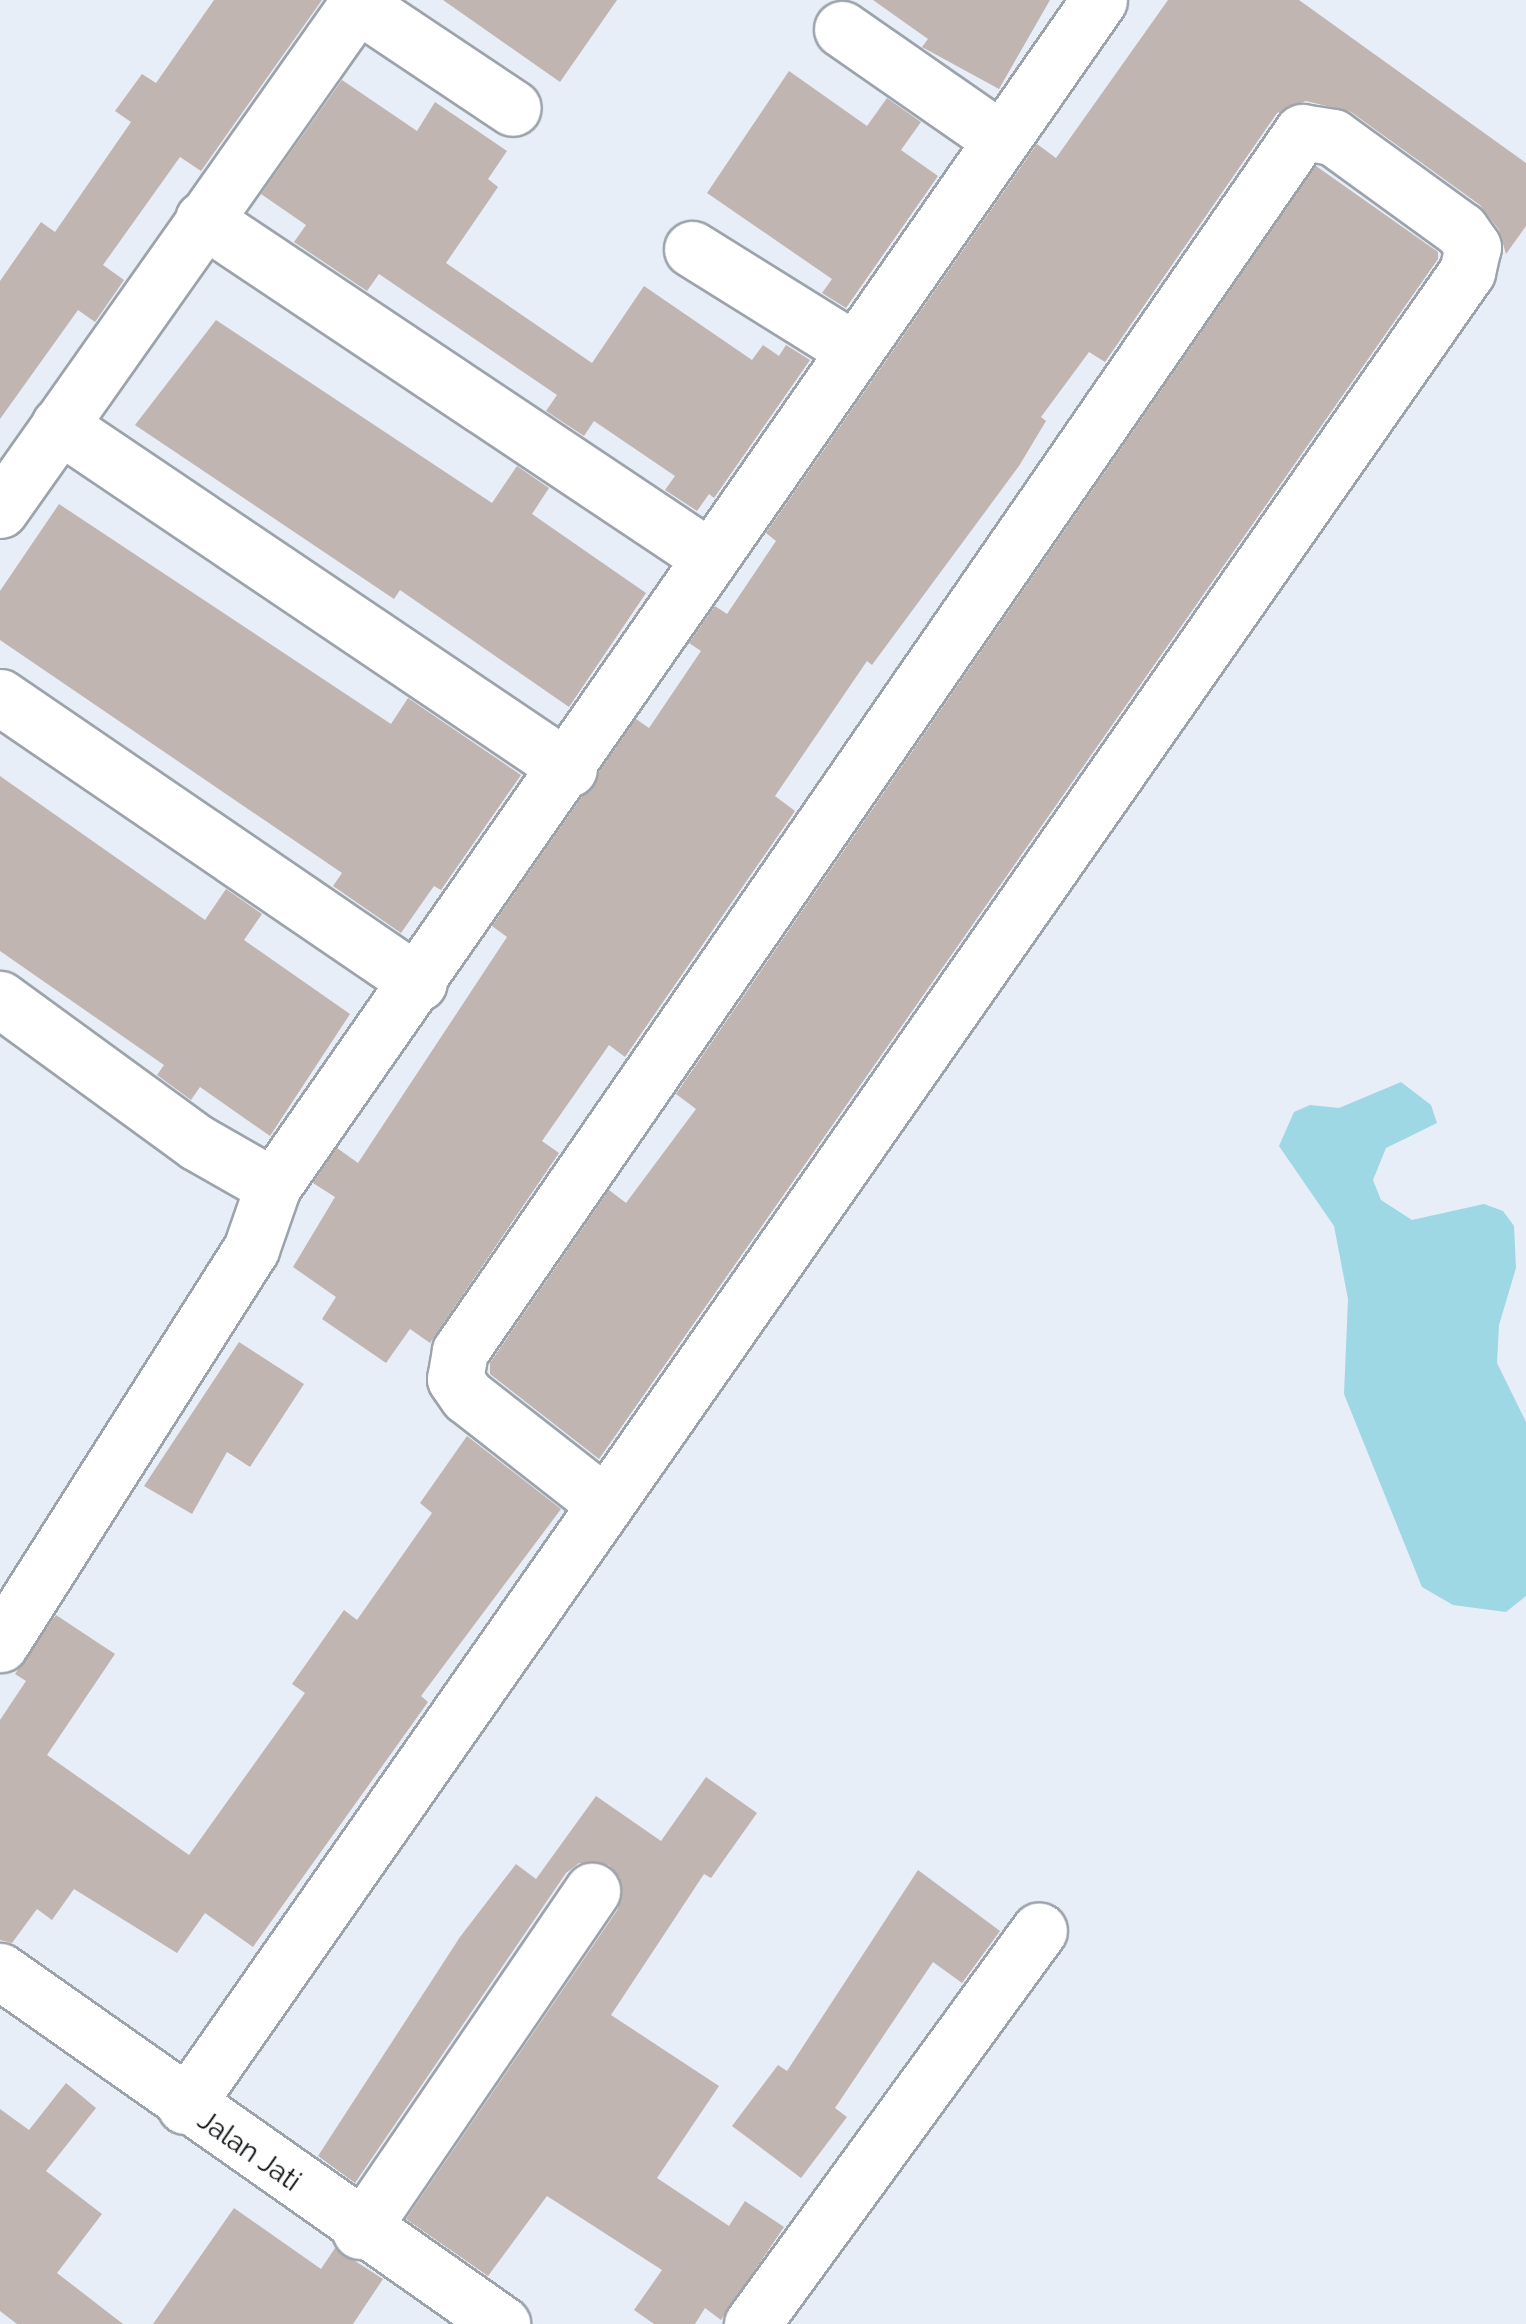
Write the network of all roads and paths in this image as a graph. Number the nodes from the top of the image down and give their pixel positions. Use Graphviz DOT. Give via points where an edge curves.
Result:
graph roads {
  1 [pos="1099,0"];
  2 [pos="359,2"];
  3 [pos="842,29"];
  4 [pos="513,108"];
  5 [pos="1000,140"];
  6 [pos="203,219"];
  7 [pos="692,248"];
  8 [pos="851,348"];
  9 [pos="58,424"];
  10 [pos="0,510"];
  11 [pos="708,556"];
  12 [pos="0,697"];
  13 [pos="569,769"];
  14 [pos="419,983"];
  15 [pos="0,999"];
  16 [pos="273,1186"];
  17 [pos="604,1504"];
  18 [pos="0,1644"];
  19 [pos="592,1891"];
  20 [pos="1039,1931"];
  21 [pos="0,1971"];
  22 [pos="185,2106"];
  23 [pos="360,2230"];
  24 [pos="502,2324"];
  25 [pos="752,2324"];
  1 -- 5 [label="street"];
  2 -- 4 [label="street"];
  2 -- 6 [label="street"];
  3 -- 5 [label="street"];
  5 -- 8 [label="street"];
  6 -- 9 [label="street"];
  6 -- 11 [label="street"];
  7 -- 8 [label="street"];
  8 -- 11 [label="street"];
  9 -- 10 [label="street"];
  9 -- 13 [label="street"];
  11 -- 13 [label="street"];
  12 -- 14 [label="street"];
  13 -- 14 [label="street"];
  14 -- 16 [label="street"];
  15 -- 16 [label="street" via="196,1142"];
  16 -- 18 [label="street" via="251,1250"];
  17 -- 17 [label="street" via="1468,272 1472,247 1461,230 1333,137 1302,132 460,1351 454,1379 467,1396"];
  17 -- 22 [label="street"];
  19 -- 23 [label="street"];
  20 -- 25 [label="street"];
  21 -- 22 [label="street, Jalan Jati"];
  22 -- 23 [label="street, Jalan Jati"];
  23 -- 24 [label="street, Jalan Jati"];
}
